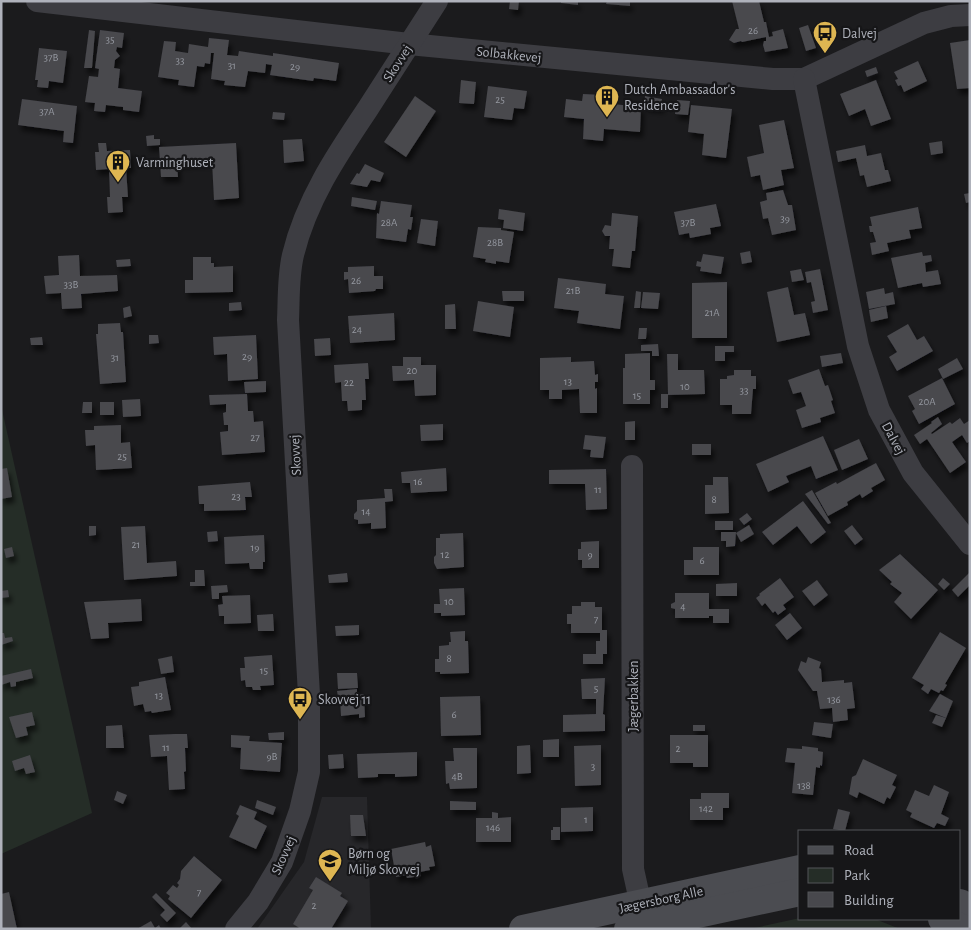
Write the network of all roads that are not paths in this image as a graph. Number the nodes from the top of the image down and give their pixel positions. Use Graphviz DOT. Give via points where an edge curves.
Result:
graph roads {
  1 [pos="37,1"];
  2 [pos="438,1"];
  3 [pos="116,6"];
  4 [pos="970,15"];
  5 [pos="410,44"];
  6 [pos="804,79"];
  7 [pos="632,466"];
  8 [pos="970,544"];
  9 [pos="798,870"];
  10 [pos="798,892"];
  11 [pos="638,919"];
  12 [pos="944,920"];
  13 [pos="236,929"];
  14 [pos="523,929"];
  15 [pos="964,929"];
  1 -- 3 [label="street, Solbakkevej"];
  2 -- 5 [label="street, Skovvej"];
  3 -- 5 [label="street, Solbakkevej"];
  4 -- 6 [label="street, Solbakkevej" via="924,23"];
  5 -- 6 [label="street, Solbakkevej" via="773,80"];
  5 -- 13 [label="street, Skovvej" via="341,147 300,232 293,258 288,320 309,695 309,772 300,811 282,862 258,902"];
  6 -- 8 [label="street, Dalvej" via="858,346 879,410 913,473"];
  7 -- 11 [label="street, Jægerbakken" via="633,869"];
  9 -- 11 [label="street, Jægersborg Alle"];
  10 -- 11 [label="street, Jægersborg Alle"];
  11 -- 14 [label="street, Jægersborg Alle"];
  12 -- 15 [label="street"];
}
